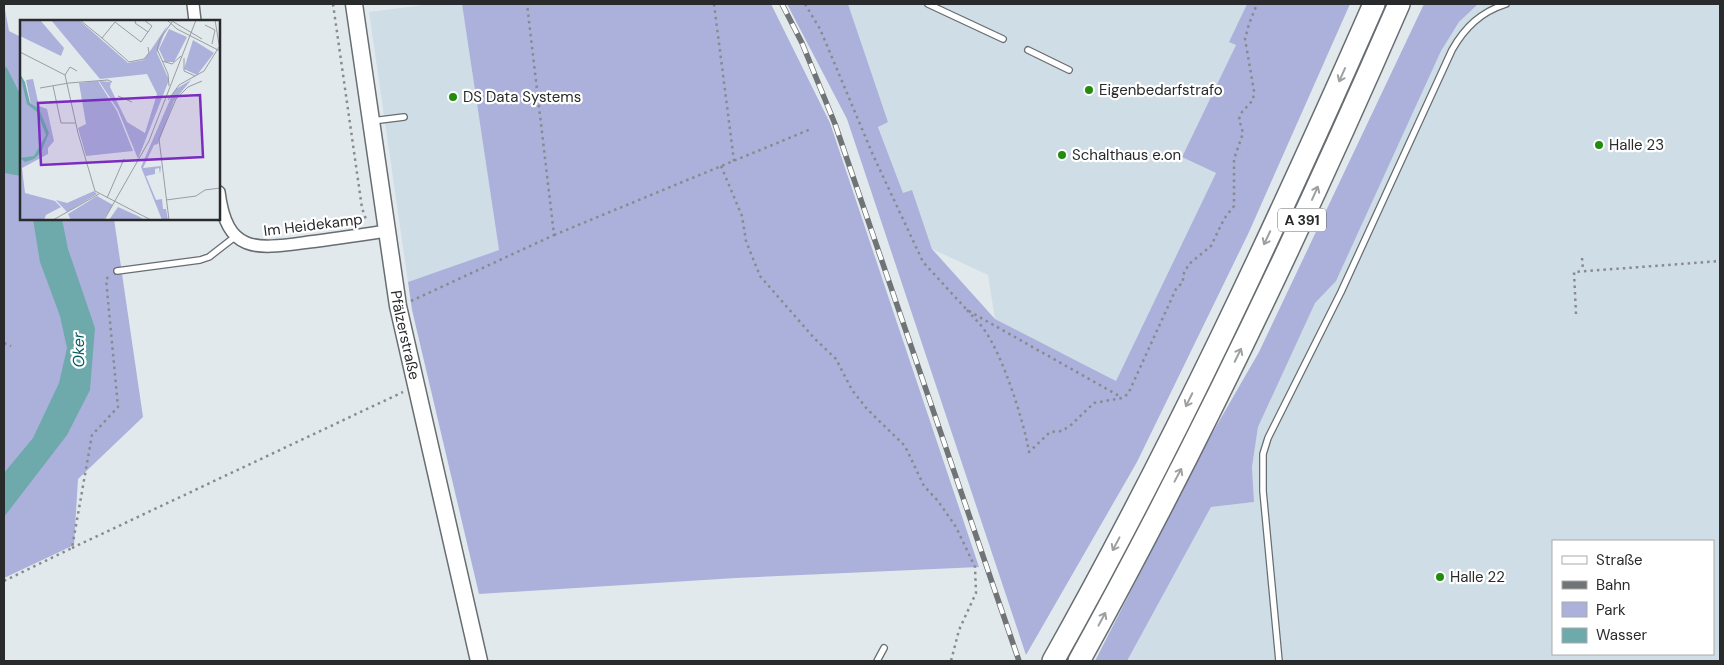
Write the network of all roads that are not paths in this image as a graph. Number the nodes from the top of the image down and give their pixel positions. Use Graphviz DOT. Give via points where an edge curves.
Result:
graph roads {
  1 [pos="193,4"];
  2 [pos="354,4"];
  3 [pos="928,4"];
  4 [pos="1370,4"];
  5 [pos="1374,4"];
  6 [pos="1400,4"];
  7 [pos="1408,4"];
  8 [pos="1506,4"];
  9 [pos="195,20"];
  10 [pos="1362,30"];
  11 [pos="1384,38"];
  12 [pos="1003,39"];
  13 [pos="1028,50"];
  14 [pos="1069,70"];
  15 [pos="404,117"];
  16 [pos="370,122"];
  17 [pos="220,198"];
  18 [pos="379,232"];
  19 [pos="236,236"];
  20 [pos="118,271"];
  21 [pos="884,648"];
  22 [pos="480,661"];
  23 [pos="878,661"];
  24 [pos="1053,661"];
  25 [pos="1079,661"];
  26 [pos="1278,661"];
  1 -- 9 [label="street"];
  2 -- 16 [label="street, Pfälzerstraße"];
  3 -- 12 [label="lane"];
  4 -- 10 [label="highway"];
  5 -- 10 [label="highway, A 391"];
  6 -- 11 [label="highway, A 391"];
  7 -- 11 [label="highway"];
  8 -- 26 [label="lane" via="1475,20 1452,50 1337,300 1268,438 1261,470"];
  10 -- 24 [label="highway, A 391, one-way" via="1266,241 1160,461"];
  25 -- 11 [label="highway, A 391, one-way" via="1216,399 1290,247"];
  13 -- 14 [label="lane"];
  15 -- 16 [label="lane"];
  16 -- 18 [label="street, Pfälzerstraße"];
  17 -- 19 [label="street" via="223,217"];
  18 -- 19 [label="street, Im Heidekamp" via="266,247 251,245"];
  18 -- 22 [label="street, Pfälzerstraße"];
  19 -- 20 [label="lane" via="210,257 200,260"];
  21 -- 23 [label="lane"];
}
